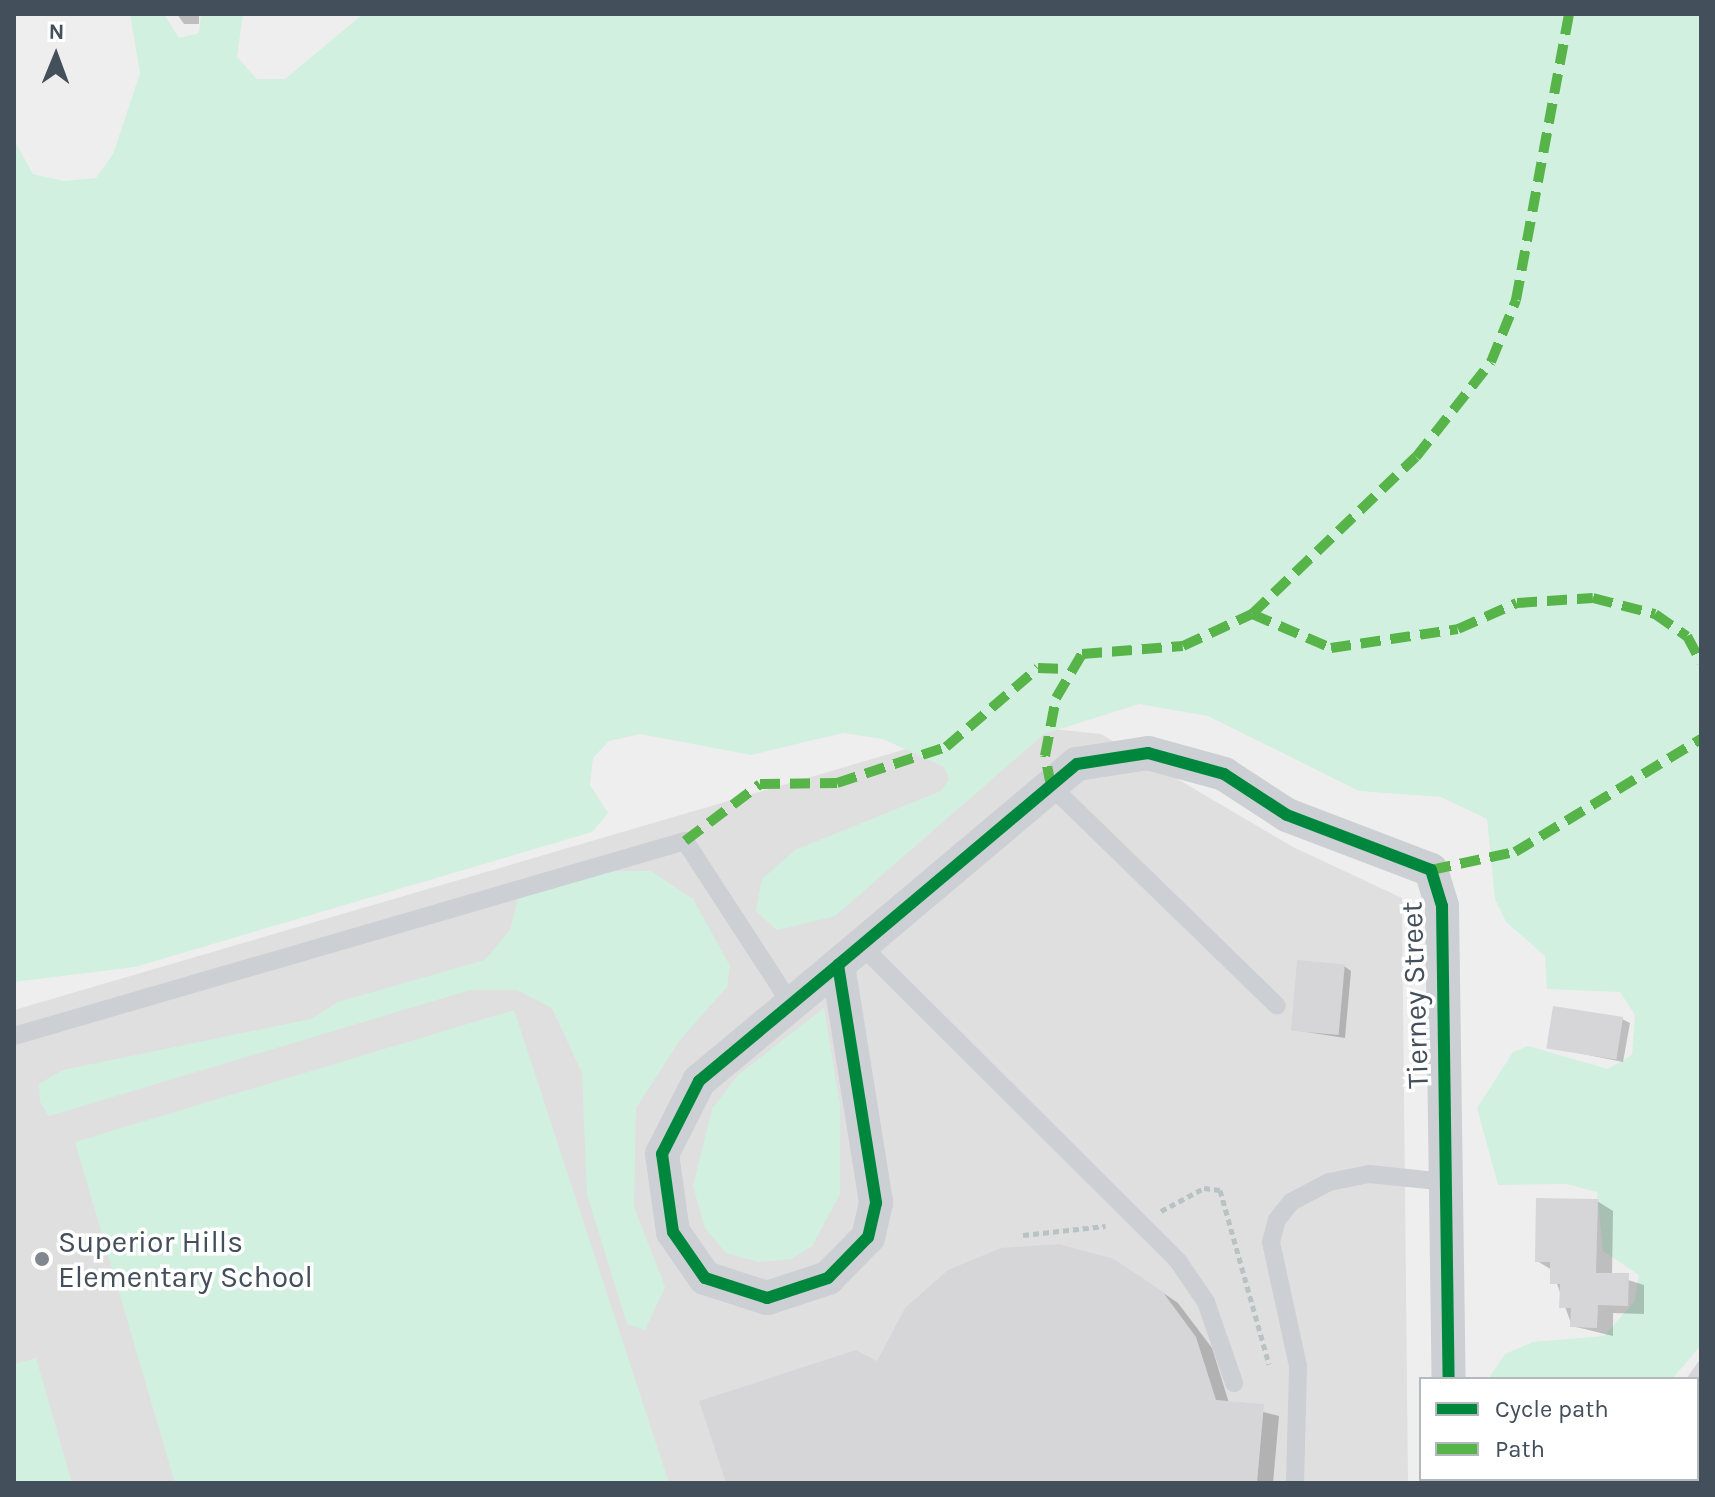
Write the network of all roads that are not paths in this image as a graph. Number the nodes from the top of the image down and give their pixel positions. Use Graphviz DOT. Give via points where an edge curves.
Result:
graph roads {
  1 [pos="1051,786"];
  2 [pos="850,955"];
  3 [pos="791,1004"];
  4 [pos="1277,1006"];
  5 [pos="14,1036"];
  6 [pos="1446,1182"];
  7 [pos="1449,1377"];
  8 [pos="1234,1383"];
  9 [pos="1295,1483"];
  1 -- 2 [label="street, Tierney Street"];
  1 -- 4 [label="lane"];
  1 -- 6 [label="street, Tierney Street" via="1077,764 1148,753 1224,774 1287,815 1431,870 1442,906"];
  2 -- 3 [label="street, Tierney Street"];
  2 -- 3 [label="street, Tierney Street" via="876,1203 868,1237 828,1278 767,1298 705,1278 673,1232 662,1154 699,1081"];
  2 -- 8 [label="lane" via="1178,1261 1206,1302"];
  3 -- 5 [label="lane" via="685,841"];
  6 -- 7 [label="street, Tierney Street"];
  6 -- 9 [label="lane" via="1369,1174 1329,1182 1291,1202 1277,1220 1271,1242 1298,1366 1302,1444"];
}
